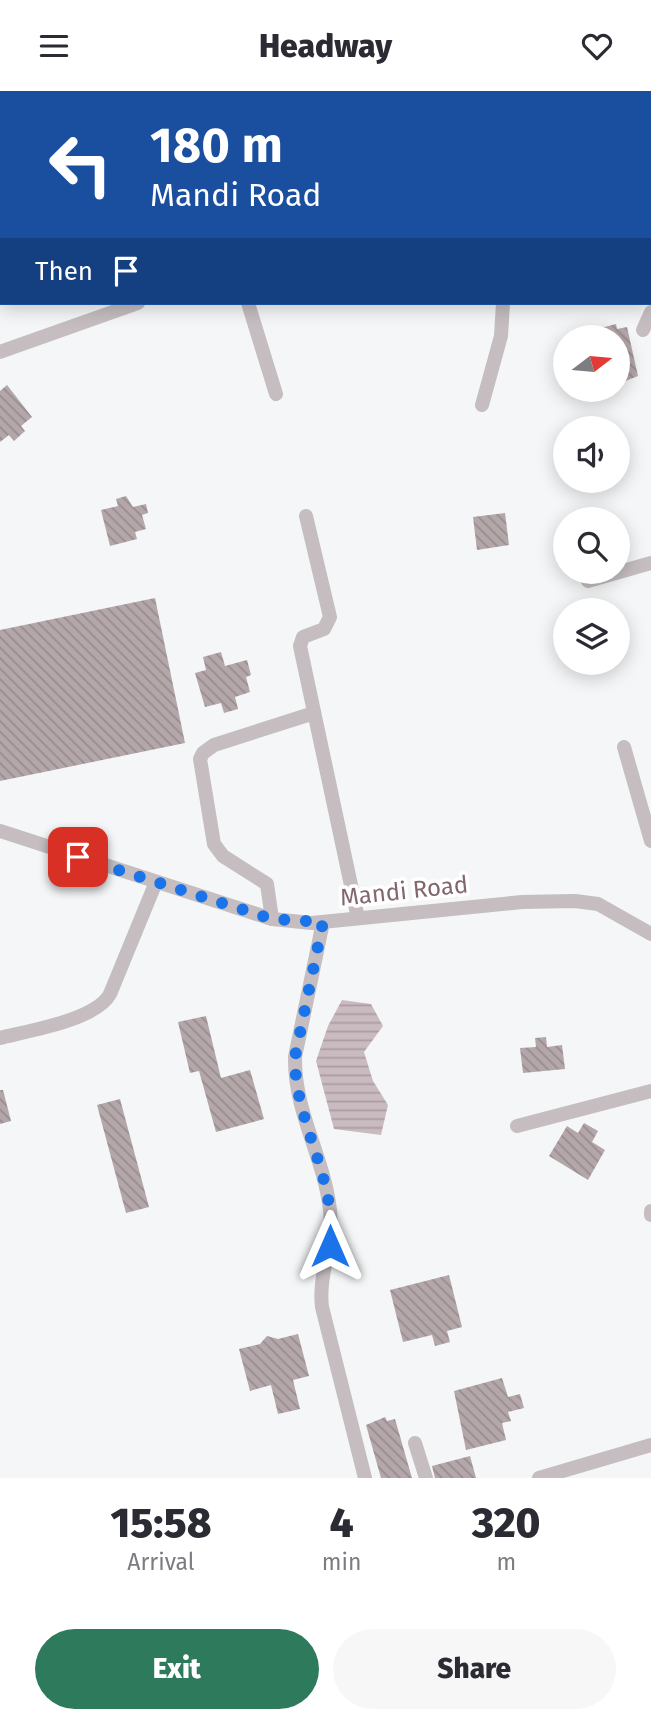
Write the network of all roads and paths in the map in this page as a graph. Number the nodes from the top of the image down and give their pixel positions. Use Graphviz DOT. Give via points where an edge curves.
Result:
graph roads {
  1 [pos="132,305"];
  2 [pos="249,305"];
  3 [pos="503,305"];
  4 [pos="651,311"];
  5 [pos="643,330"];
  6 [pos="0,352"];
  7 [pos="276,394"];
  8 [pos="482,405"];
  9 [pos="306,516"];
  10 [pos="651,563"];
  11 [pos="630,569"];
  12 [pos="314,713"];
  13 [pos="624,747"];
  14 [pos="0,831"];
  15 [pos="651,841"];
  16 [pos="156,882"];
  17 [pos="358,918"];
  18 [pos="272,919"];
  19 [pos="323,922"];
  20 [pos="651,934"];
  21 [pos="0,1038"];
  22 [pos="651,1091"];
  23 [pos="517,1126"];
  24 [pos="415,1443"];
  25 [pos="651,1445"];
  26 [pos="365,1478"];
  27 [pos="426,1478"];
  28 [pos="540,1478"];
  1 -- 6 [label="street"];
  2 -- 7 [label="street"];
  3 -- 8 [label="street" via="501,336"];
  4 -- 5 [label="street"];
  9 -- 12 [label="street" via="330,617 327,627 300,642"];
  10 -- 11 [label="street"];
  12 -- 17 [label="street"];
  12 -- 18 [label="street" via="214,745 200,759 214,844 223,856 267,884"];
  13 -- 15 [label="street"];
  14 -- 16 [label="street, Mandi Road"];
  16 -- 18 [label="street, Mandi Road"];
  16 -- 21 [label="street" via="103,1003 61,1022"];
  17 -- 19 [label="street, Mandi Road"];
  17 -- 20 [label="street, Mandi Road" via="522,902 589,902"];
  18 -- 19 [label="street, Mandi Road"];
  19 -- 26 [label="street" via="295,1075 330,1207 322,1307"];
  22 -- 23 [label="street"];
  24 -- 27 [label="street"];
  25 -- 28 [label="street"];
}
